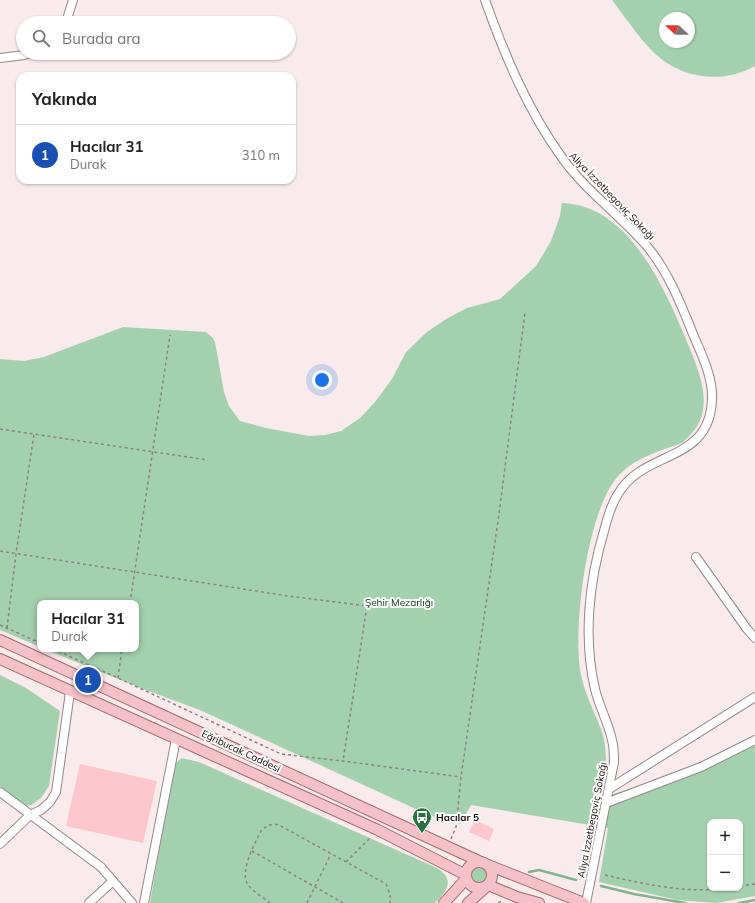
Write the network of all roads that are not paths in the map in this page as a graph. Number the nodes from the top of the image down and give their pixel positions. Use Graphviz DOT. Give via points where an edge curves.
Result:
graph roads {
  1 [pos="73,0"];
  2 [pos="485,0"];
  3 [pos="67,16"];
  4 [pos="16,56"];
  5 [pos="0,58"];
  6 [pos="696,557"];
  7 [pos="755,638"];
  8 [pos="0,640"];
  9 [pos="0,659"];
  10 [pos="70,692"];
  11 [pos="755,697"];
  12 [pos="176,739"];
  13 [pos="755,740"];
  14 [pos="609,789"];
  15 [pos="0,792"];
  16 [pos="606,803"];
  17 [pos="30,815"];
  18 [pos="0,844"];
  19 [pos="484,863"];
  20 [pos="466,877"];
  21 [pos="113,881"];
  22 [pos="486,886"];
  23 [pos="514,900"];
  24 [pos="89,903"];
  25 [pos="132,903"];
  26 [pos="144,903"];
  27 [pos="444,903"];
  28 [pos="468,903"];
  29 [pos="539,903"];
  30 [pos="585,903"];
  1 -- 3 [label="street"];
  2 -- 14 [label="street, Aliya İzzetbegoviç Sokağı" via="497,34 542,129 565,162 595,195 625,222 667,275 688,321 710,381 711,412 702,433 680,452 657,461 635,474 618,493 598,549 592,586 589,656 595,690 613,742 614,762"];
  4 -- 5 [label="street"];
  6 -- 7 [label="street"];
  8 -- 19 [label="main road, Eğribucak Caddesi"];
  9 -- 10 [label="main road, Eğribucak Caddesi"];
  10 -- 12 [label="main road, Eğribucak Caddesi"];
  10 -- 17 [label="street" via="56,792 41,810"];
  11 -- 14 [label="street"];
  12 -- 20 [label="main road, Eğribucak Caddesi" via="378,830"];
  12 -- 26 [label="street"];
  13 -- 16 [label="street" via="701,767"];
  14 -- 16 [label="street, Aliya İzzetbegoviç Sokağı"];
  15 -- 17 [label="street"];
  16 -- 30 [label="street, Aliya İzzetbegoviç Sokağı"];
  17 -- 18 [label="street"];
  17 -- 21 [label="street" via="101,868"];
  19 -- 20 [label="main road" via="470,865"];
  19 -- 22 [label="main road" via="492,871 492,879"];
  19 -- 30 [label="main road, Eğribucak Caddesi"];
  20 -- 22 [label="main road" via="470,886 474,888 481,889"];
  20 -- 27 [label="main road"];
  21 -- 24 [label="street"];
  21 -- 25 [label="street"];
  22 -- 23 [label="main road"];
  22 -- 28 [label="main road"];
  23 -- 29 [label="main road"];
}
